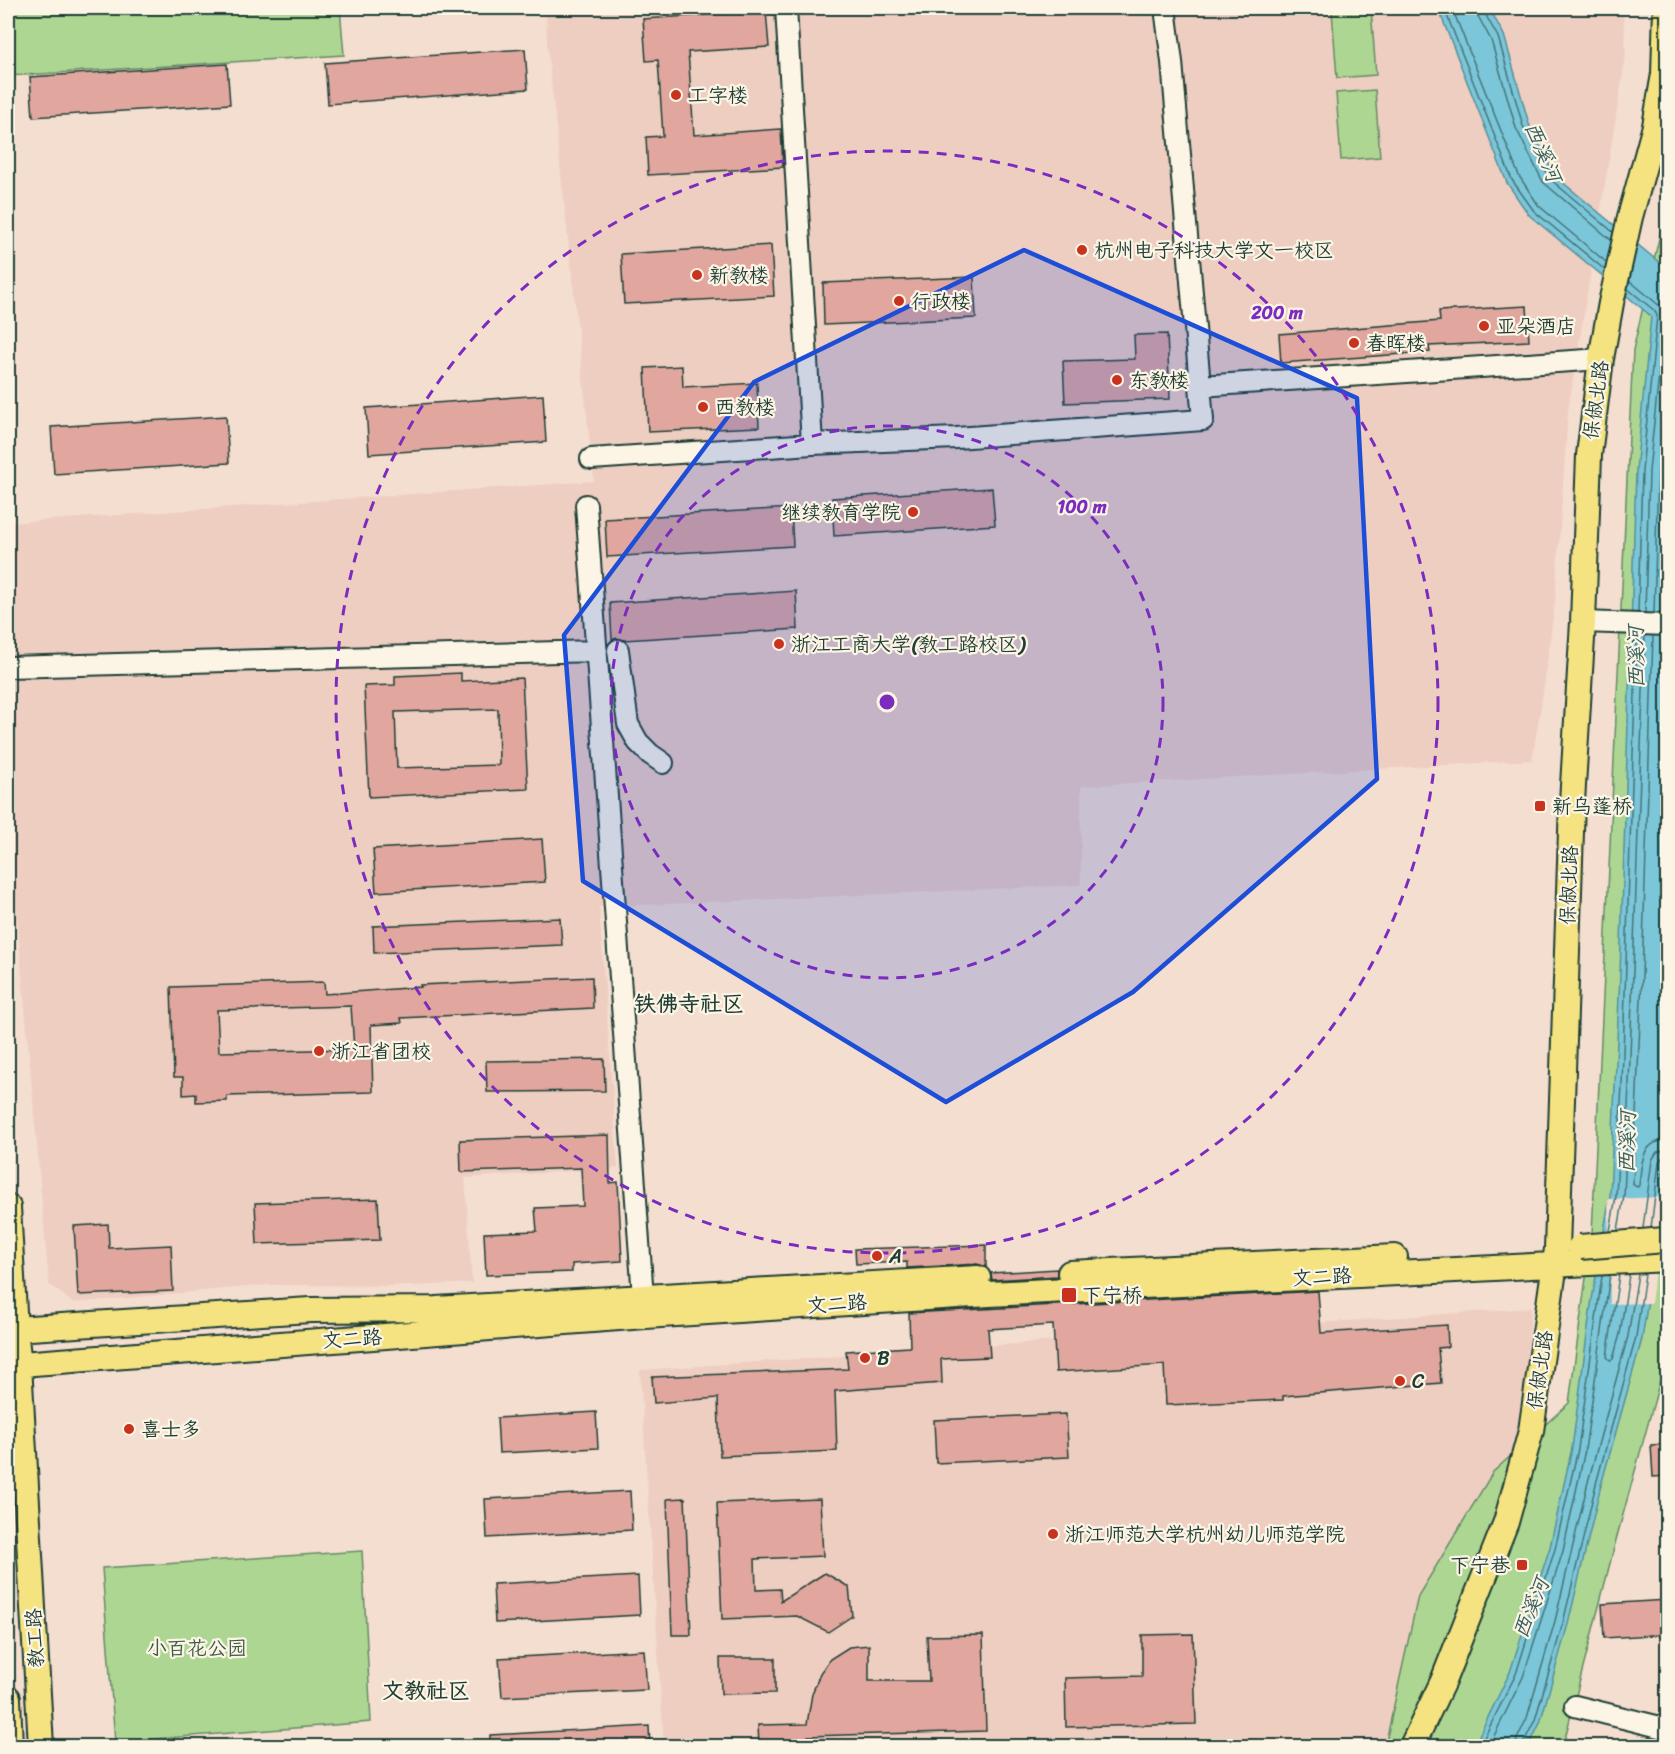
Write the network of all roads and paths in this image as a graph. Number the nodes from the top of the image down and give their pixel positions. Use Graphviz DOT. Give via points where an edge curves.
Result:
graph roads {
  1 [pos="786,8"];
  2 [pos="1165,8"];
  3 [pos="1666,8"];
  4 [pos="1601,359"];
  5 [pos="1200,386"];
  6 [pos="812,444"];
  7 [pos="591,459"];
  8 [pos="586,505"];
  9 [pos="1582,622"];
  10 [pos="1668,625"];
  11 [pos="618,650"];
  12 [pos="597,651"];
  13 [pos="8,667"];
  14 [pos="663,763"];
  15 [pos="8,1207"];
  16 [pos="1666,1249"];
  17 [pos="1569,1256"];
  18 [pos="644,1306"];
  19 [pos="11,1331"];
  20 [pos="13,1365"];
  21 [pos="8,1698"];
  22 [pos="1575,1706"];
  23 [pos="1668,1729"];
  24 [pos="10,1746"];
  25 [pos="41,1746"];
  26 [pos="1412,1746"];
  1 -- 6 [label="street"];
  2 -- 5 [label="street"];
  3 -- 4 [label="main road, 保俶北路" via="1664,74 1655,126 1630,217"];
  4 -- 5 [label="street"];
  4 -- 9 [label="main road, 保俶北路" via="1589,455"];
  5 -- 6 [label="street" via="1203,420"];
  6 -- 7 [label="street"];
  8 -- 12 [label="street"];
  9 -- 10 [label="street"];
  9 -- 17 [label="main road, 保俶北路" via="1572,802"];
  11 -- 14 [label="street" via="628,724 638,742"];
  12 -- 13 [label="street"];
  12 -- 18 [label="street"];
  15 -- 19 [label="main road, 教工路"];
  16 -- 17 [label="main road, 文二路, bridge"];
  17 -- 18 [label="main road, 文二路" via="1155,1268"];
  17 -- 26 [label="main road, 保俶北路" via="1531,1431 1506,1522 1443,1681"];
  18 -- 19 [label="main road, 文二路" via="310,1310"];
  18 -- 20 [label="main road, 文二路"];
  19 -- 20 [label="main road, 教工路"];
  20 -- 25 [label="main road, 教工路"];
  21 -- 24 [label="main road"];
  22 -- 23 [label="street"];
}
